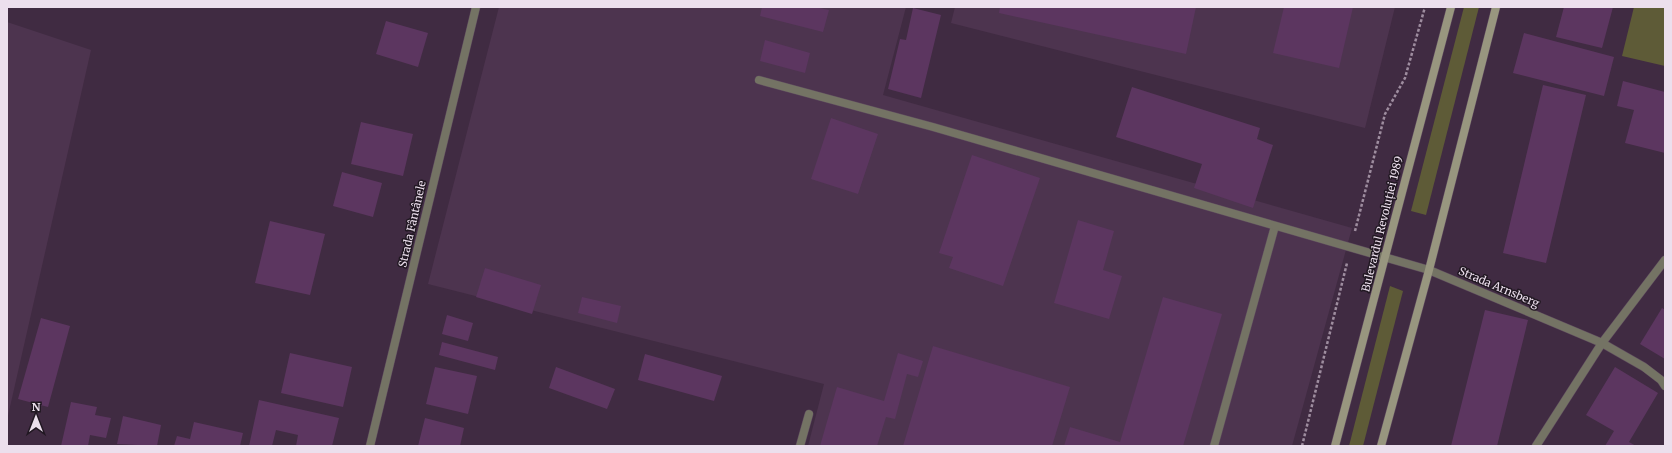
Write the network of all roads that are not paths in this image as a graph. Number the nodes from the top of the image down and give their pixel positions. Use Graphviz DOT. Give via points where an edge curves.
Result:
graph roads {
  1 [pos="476,7"];
  2 [pos="1451,7"];
  3 [pos="1496,7"];
  4 [pos="759,80"];
  5 [pos="1275,226"];
  6 [pos="1386,257"];
  7 [pos="1665,260"];
  8 [pos="1429,270"];
  9 [pos="1602,343"];
  10 [pos="1665,386"];
  11 [pos="809,414"];
  12 [pos="370,446"];
  13 [pos="800,446"];
  14 [pos="1214,446"];
  15 [pos="1335,446"];
  16 [pos="1381,446"];
  17 [pos="1536,446"];
  1 -- 12 [label="street, Strada Fântânele"];
  2 -- 6 [label="main road, Bulevardul Revoluției 1989"];
  3 -- 8 [label="main road"];
  4 -- 5 [label="street, Strada Arnsberg" via="933,127"];
  5 -- 6 [label="street, Strada Arnsberg"];
  5 -- 14 [label="street"];
  6 -- 8 [label="street, Strada Arnsberg"];
  6 -- 15 [label="main road, Bulevardul Revoluției 1989"];
  7 -- 9 [label="street"];
  8 -- 9 [label="street, Strada Arnsberg"];
  8 -- 16 [label="main road"];
  9 -- 10 [label="street, Strada Arnsberg" via="1644,367"];
  9 -- 17 [label="street"];
  11 -- 13 [label="street"];
}
